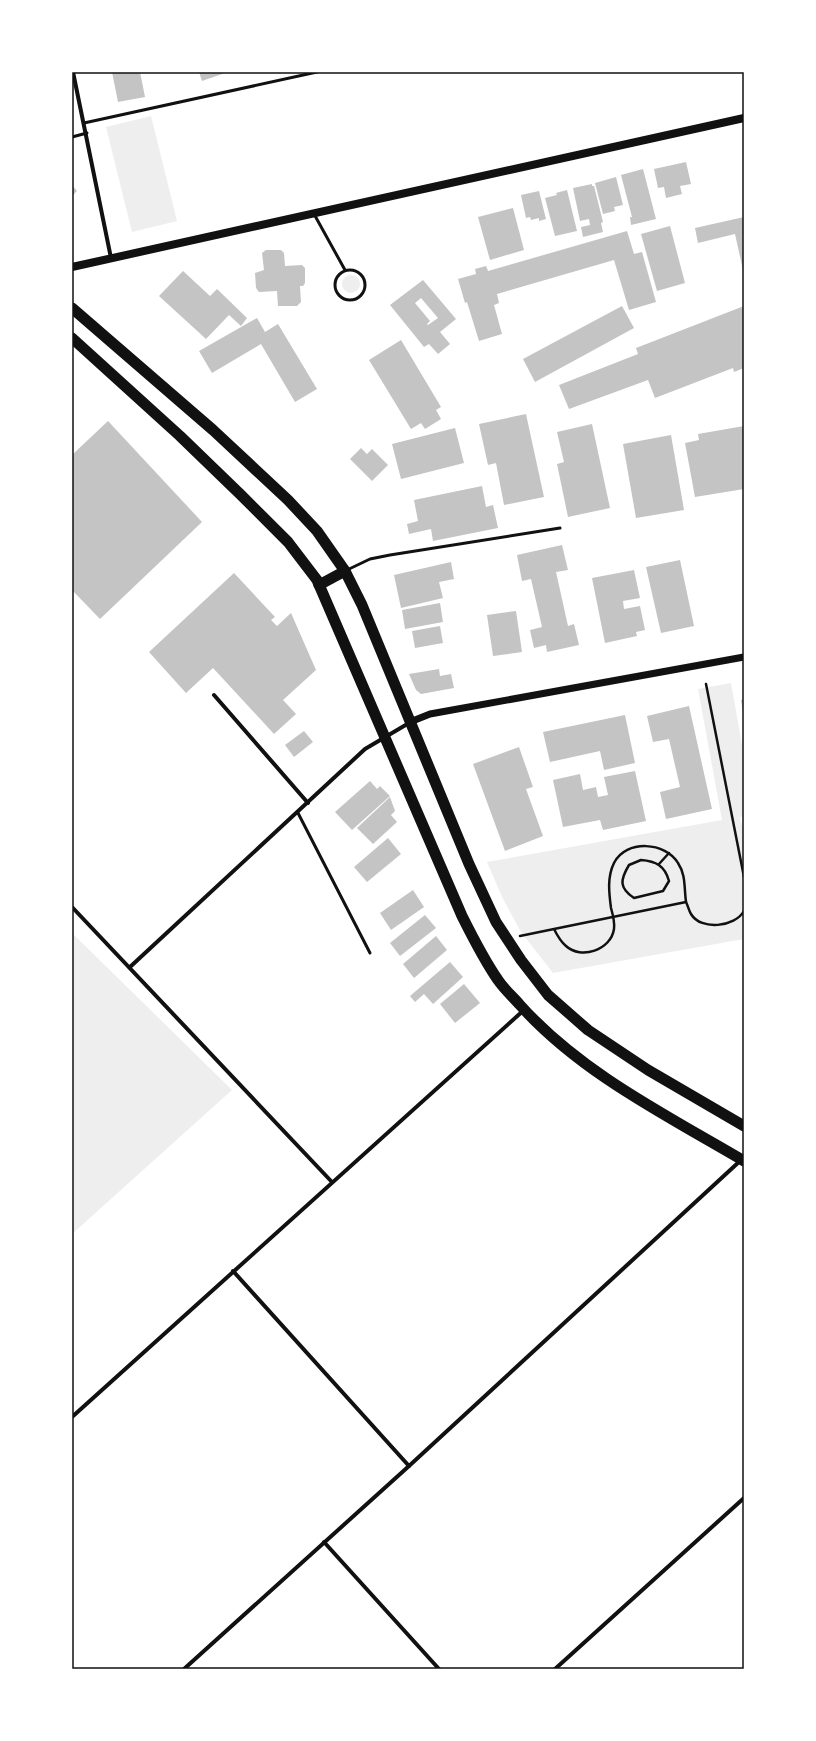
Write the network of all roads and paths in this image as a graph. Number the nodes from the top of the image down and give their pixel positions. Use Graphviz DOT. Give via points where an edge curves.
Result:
graph roads {
  1 [pos="73,72"];
  2 [pos="317,72"];
  3 [pos="744,118"];
  4 [pos="84,124"];
  5 [pos="87,133"];
  6 [pos="72,136"];
  7 [pos="313,212"];
  8 [pos="111,258"];
  9 [pos="72,267"];
  10 [pos="345,270"];
  11 [pos="72,308"];
  12 [pos="72,338"];
  13 [pos="560,528"];
  14 [pos="345,571"];
  15 [pos="319,585"];
  16 [pos="744,658"];
  17 [pos="706,684"];
  18 [pos="214,695"];
  19 [pos="410,722"];
  20 [pos="385,736"];
  21 [pos="308,803"];
  22 [pos="298,813"];
  23 [pos="669,853"];
  24 [pos="658,864"];
  25 [pos="744,877"];
  26 [pos="686,902"];
  27 [pos="72,907"];
  28 [pos="744,911"];
  29 [pos="613,917"];
  30 [pos="554,929"];
  31 [pos="520,936"];
  32 [pos="370,953"];
  33 [pos="130,967"];
  34 [pos="524,1009"];
  35 [pos="744,1126"];
  36 [pos="743,1160"];
  37 [pos="331,1181"];
  38 [pos="233,1270"];
  39 [pos="72,1417"];
  40 [pos="409,1466"];
  41 [pos="744,1498"];
  42 [pos="324,1542"];
  43 [pos="184,1669"];
  44 [pos="439,1669"];
  45 [pos="555,1669"];
  1 -- 4 [label="street"];
  2 -- 4 [label="lane"];
  3 -- 7 [label="main road"];
  4 -- 5 [label="street"];
  5 -- 6 [label="lane"];
  5 -- 8 [label="street"];
  7 -- 8 [label="main road"];
  7 -- 10 [label="lane"];
  8 -- 9 [label="main road"];
  10 -- 10 [label="lane" via="359,272 365,280 365,289 355,299 345,299 336,290 336,280"];
  11 -- 14 [label="highway" via="252,465 317,531"];
  12 -- 15 [label="highway" via="180,436 288,542"];
  13 -- 14 [label="lane" via="390,555 370,559"];
  14 -- 15 [label="highway"];
  14 -- 19 [label="highway" via="362,605"];
  15 -- 20 [label="highway"];
  16 -- 19 [label="street" via="430,714"];
  17 -- 25 [label="path"];
  18 -- 21 [label="street"];
  19 -- 20 [label="street"];
  19 -- 35 [label="highway" via="496,922 548,995 588,1030 648,1070"];
  20 -- 21 [label="street" via="365,749"];
  20 -- 34 [label="highway" via="462,916 498,981"];
  21 -- 22 [label="street"];
  22 -- 32 [label="lane"];
  22 -- 33 [label="street"];
  23 -- 24 [label="path"];
  23 -- 26 [label="path" via="683,873"];
  23 -- 29 [label="path" via="654,846 647,846 630,850 615,861 610,873 609,888"];
  24 -- 24 [label="path" via="641,860 629,865 623,880 624,892 634,898 663,891 669,881 664,869"];
  26 -- 28 [label="path" via="691,914 710,925 735,920"];
  26 -- 29 [label="path"];
  27 -- 33 [label="street"];
  29 -- 30 [label="path"];
  29 -- 30 [label="path" via="614,930 609,940 603,947 584,953 565,946"];
  30 -- 31 [label="path"];
  33 -- 37 [label="street"];
  34 -- 36 [label="highway" via="563,1046 642,1102"];
  34 -- 37 [label="street"];
  36 -- 40 [label="street"];
  37 -- 38 [label="street"];
  38 -- 39 [label="street"];
  38 -- 40 [label="street"];
  40 -- 42 [label="street"];
  41 -- 45 [label="street"];
  42 -- 43 [label="street"];
  42 -- 44 [label="street"];
}
